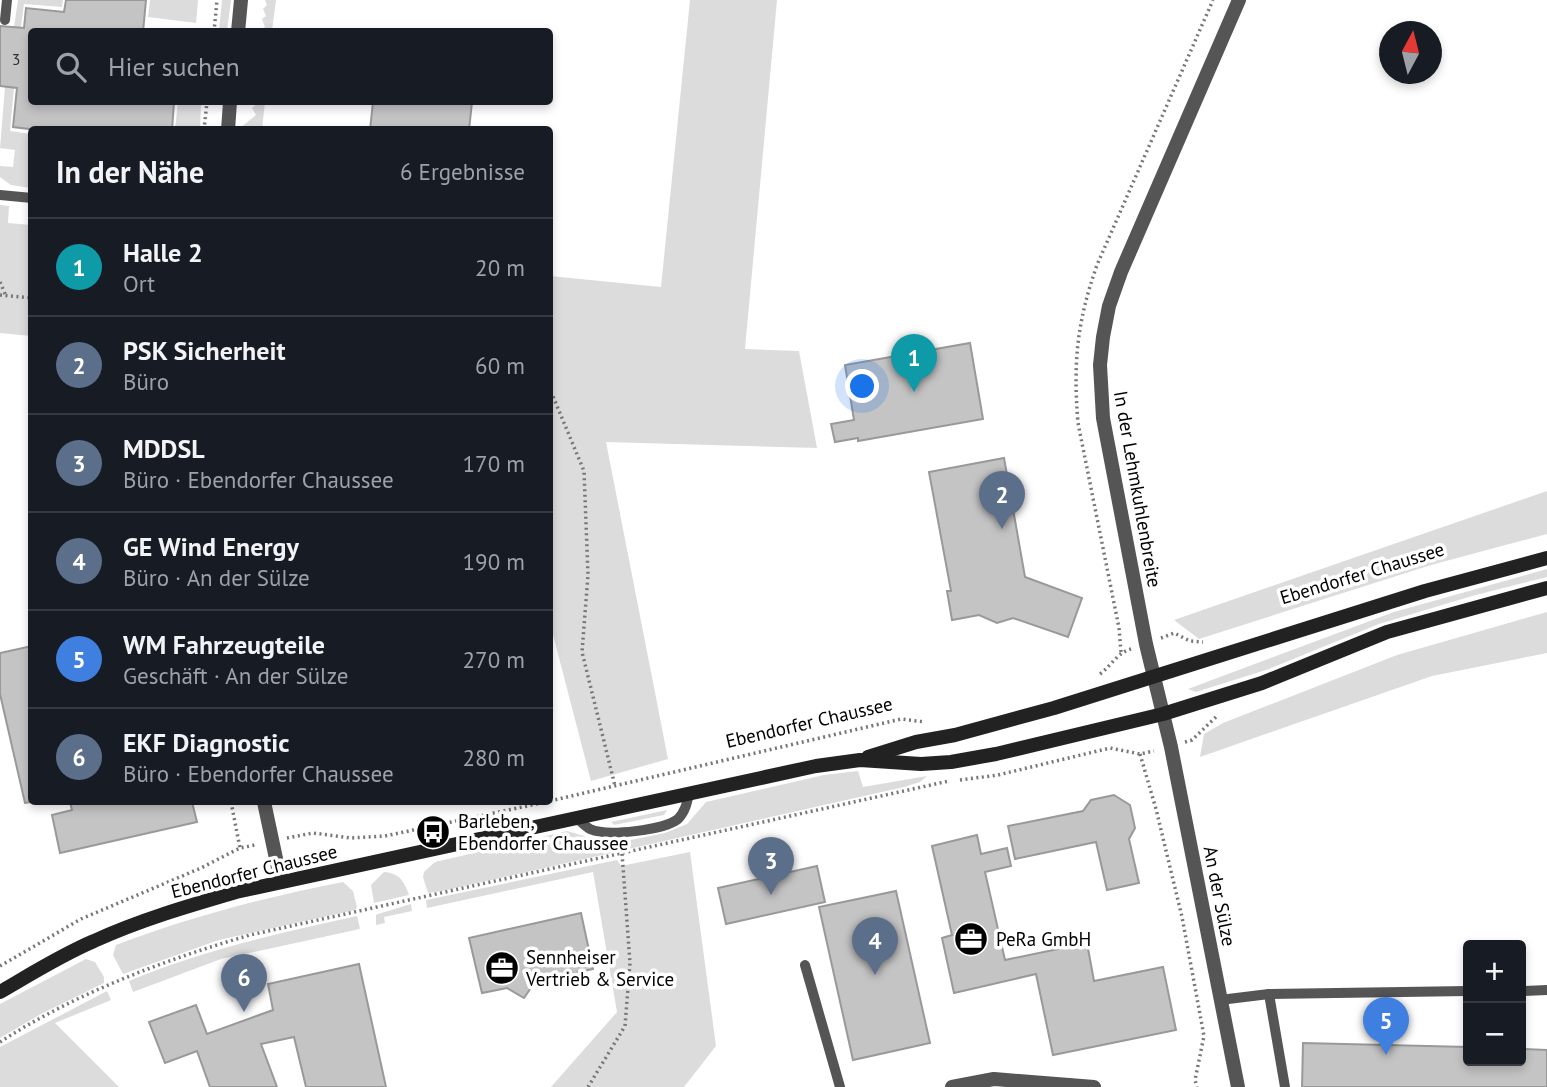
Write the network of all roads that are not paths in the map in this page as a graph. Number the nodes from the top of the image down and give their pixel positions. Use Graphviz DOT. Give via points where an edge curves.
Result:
graph roads {
  1 [pos="8,0"];
  2 [pos="241,0"];
  3 [pos="1238,0"];
  4 [pos="5,20"];
  5 [pos="238,28"];
  6 [pos="230,105"];
  7 [pos="228,126"];
  8 [pos="0,195"];
  9 [pos="28,198"];
  10 [pos="1547,558"];
  11 [pos="1547,588"];
  12 [pos="1153,677"];
  13 [pos="1163,714"];
  14 [pos="860,760"];
  15 [pos="689,794"];
  16 [pos="265,805"];
  17 [pos="578,818"];
  18 [pos="281,882"];
  19 [pos="805,965"];
  20 [pos="1526,990"];
  21 [pos="1547,990"];
  22 [pos="1463,991"];
  23 [pos="0,992"];
  24 [pos="1269,993"];
  25 [pos="1220,1000"];
  26 [pos="840,1087"];
  27 [pos="952,1087"];
  28 [pos="1094,1087"];
  29 [pos="1236,1087"];
  30 [pos="1285,1087"];
  1 -- 4 [label="lane"];
  2 -- 5 [label="street"];
  3 -- 12 [label="street, In der Lehmkuhlenbreite" via="1143,217 1109,306 1103,337 1103,418"];
  6 -- 7 [label="street"];
  8 -- 9 [label="lane"];
  10 -- 12 [label="main road, Ebendorfer Chaussee" via="1448,584"];
  11 -- 13 [label="main road, Ebendorfer Chaussee" via="1387,632 1262,683"];
  12 -- 13 [label="street, In der Lehmkuhlenbreite"];
  12 -- 14 [label="main road, Ebendorfer Chaussee"];
  13 -- 14 [label="main road, Ebendorfer Chaussee" via="951,762"];
  13 -- 25 [label="street, An der Sülze"];
  14 -- 15 [label="main road, Ebendorfer Chaussee"];
  15 -- 17 [label="main road, Ebendorfer Chaussee"];
  15 -- 17 [label="lane" via="685,809 668,824 606,832 590,829"];
  16 -- 18 [label="street"];
  17 -- 18 [label="main road, Ebendorfer Chaussee"];
  18 -- 23 [label="main road, Ebendorfer Chaussee" via="186,906 121,929"];
  19 -- 26 [label="lane"];
  20 -- 21 [label="lane"];
  22 -- 24 [label="lane"];
  24 -- 25 [label="lane"];
  24 -- 30 [label="lane"];
  25 -- 29 [label="street, An der Sülze"];
  27 -- 28 [label="street" via="994,1079"];
}
